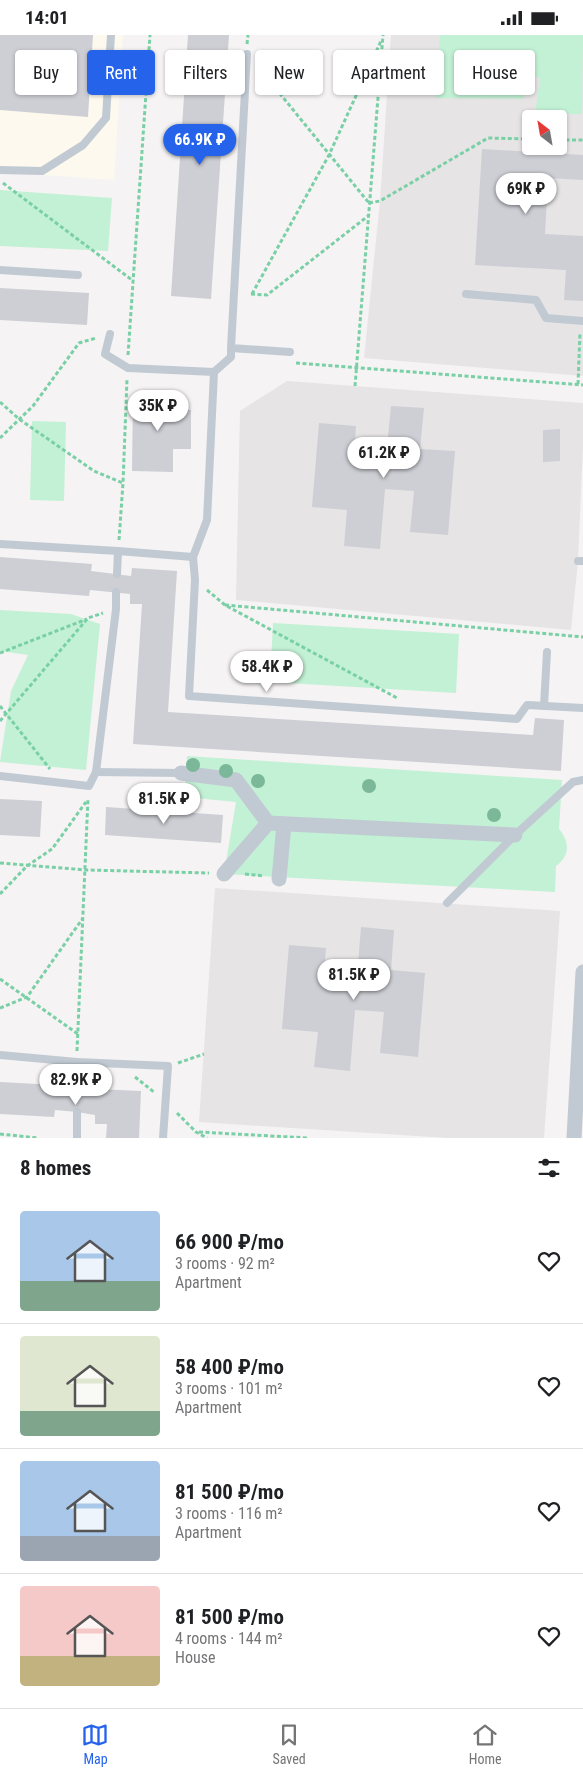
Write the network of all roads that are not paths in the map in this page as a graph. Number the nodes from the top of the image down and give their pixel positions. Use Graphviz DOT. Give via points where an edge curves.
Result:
graph roads {
  1 [pos="110,35"];
  2 [pos="247,53"];
  3 [pos="0,170"];
  4 [pos="0,270"];
  5 [pos="78,275"];
  6 [pos="466,295"];
  7 [pos="582,320"];
  8 [pos="110,334"];
  9 [pos="231,348"];
  10 [pos="290,352"];
  11 [pos="214,372"];
  12 [pos="0,544"];
  13 [pos="118,551"];
  14 [pos="193,557"];
  15 [pos="117,574"];
  16 [pos="116,592"];
  17 [pos="547,652"];
  18 [pos="544,706"];
  19 [pos="583,708"];
  20 [pos="96,772"];
  21 [pos="181,773"];
  22 [pos="0,776"];
  23 [pos="583,780"];
  24 [pos="268,823"];
  25 [pos="284,824"];
  26 [pos="516,835"];
  27 [pos="224,873"];
  28 [pos="280,879"];
  29 [pos="447,903"];
  30 [pos="583,972"];
  31 [pos="0,1055"];
  32 [pos="76,1062"];
  33 [pos="78,1093"];
  34 [pos="78,1112"];
  35 [pos="577,1133"];
  36 [pos="77,1138"];
  37 [pos="163,1138"];
  1 -- 3 [label="lane" via="106,118 83,145 42,171"];
  2 -- 9 [label="lane"];
  4 -- 5 [label="lane"];
  6 -- 7 [label="lane" via="536,301 546,318"];
  8 -- 11 [label="lane" via="105,354 128,368"];
  9 -- 10 [label="lane"];
  9 -- 11 [label="lane" via="231,357"];
  11 -- 14 [label="lane" via="207,520"];
  12 -- 13 [label="lane"];
  13 -- 14 [label="lane"];
  13 -- 15 [label="lane"];
  14 -- 18 [label="lane" via="190,696 517,719 527,705"];
  16 -- 20 [label="lane"];
  17 -- 18 [label="lane"];
  18 -- 19 [label="lane"];
  20 -- 21 [label="lane"];
  20 -- 22 [label="lane" via="89,786"];
  21 -- 24 [label="street" via="236,781"];
  23 -- 26 [label="lane" via="574,781"];
  24 -- 25 [label="street"];
  24 -- 27 [label="street"];
  25 -- 26 [label="street"];
  25 -- 28 [label="street"];
  26 -- 29 [label="lane"];
  30 -- 35 [label="street"];
  31 -- 32 [label="lane"];
  32 -- 33 [label="lane"];
  32 -- 37 [label="lane" via="168,1066"];
  34 -- 36 [label="lane"];
}
